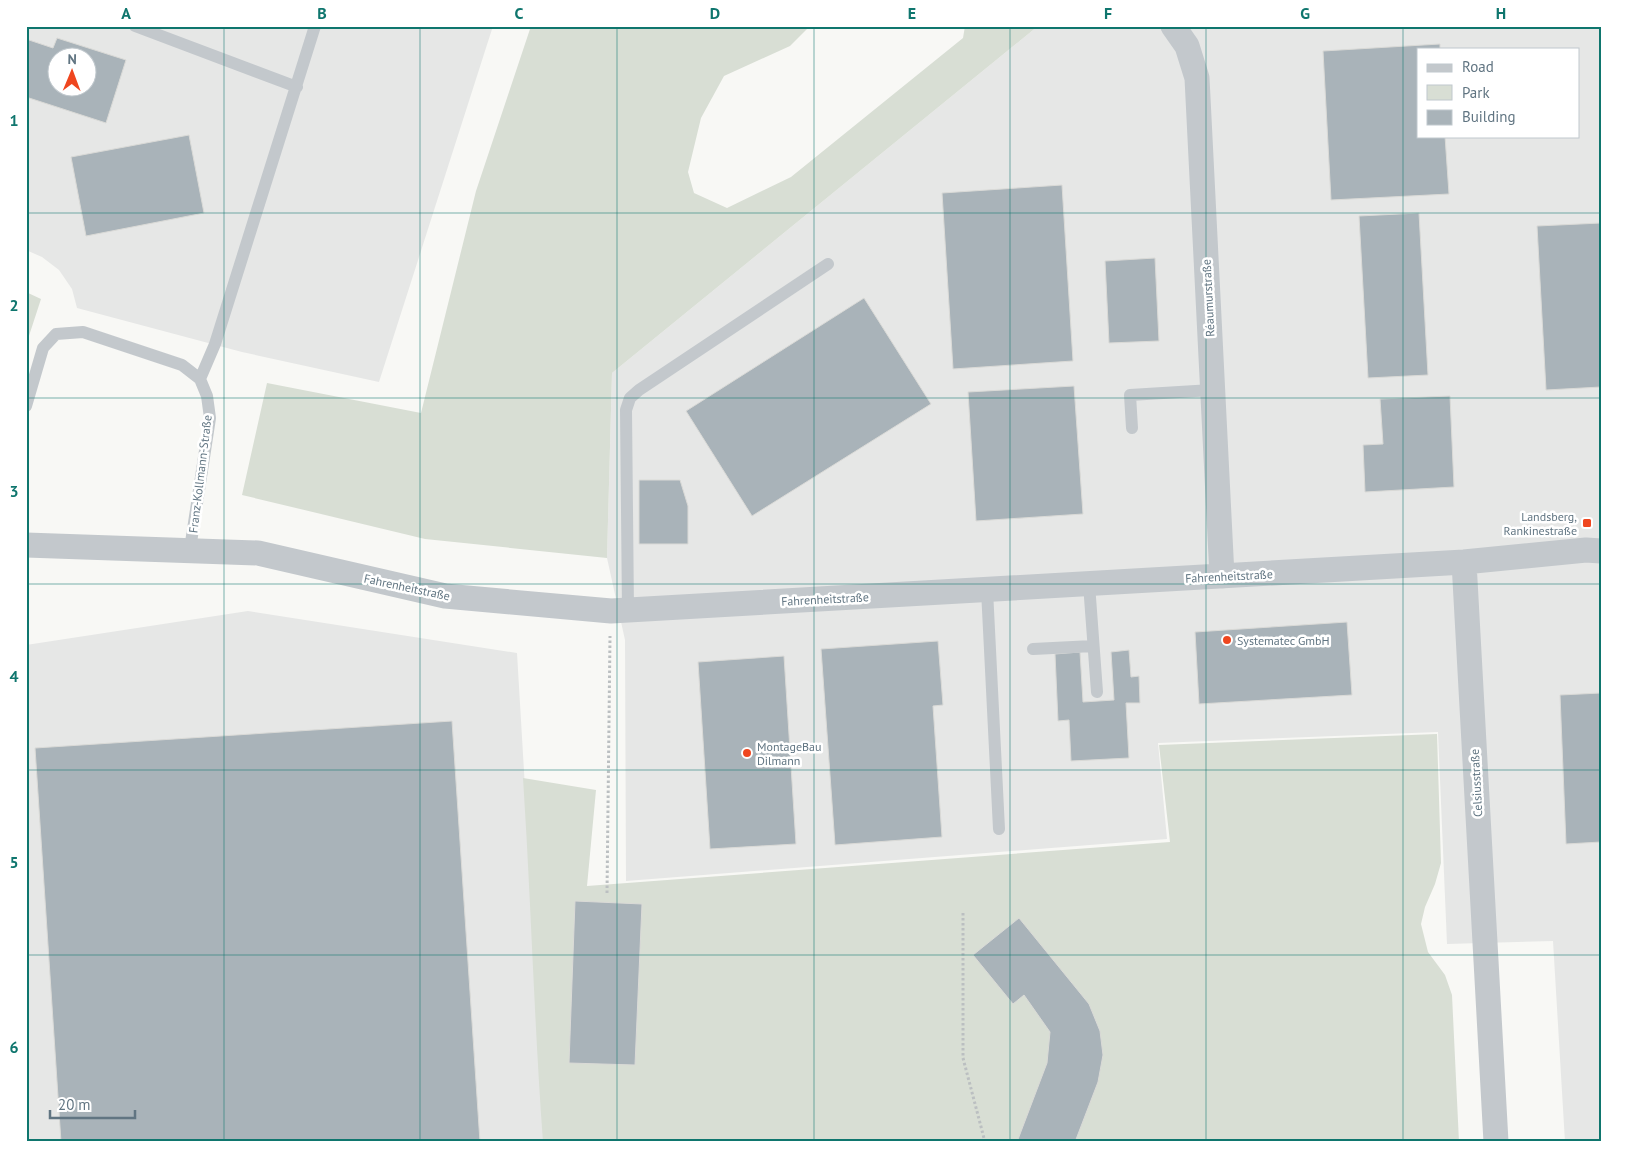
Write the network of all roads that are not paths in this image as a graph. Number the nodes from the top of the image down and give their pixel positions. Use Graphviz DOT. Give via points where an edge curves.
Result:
graph roads {
  1 [pos="135,26"];
  2 [pos="315,26"];
  3 [pos="1173,26"];
  4 [pos="168,32"];
  5 [pos="297,87"];
  6 [pos="828,264"];
  7 [pos="200,379"];
  8 [pos="1212,390"];
  9 [pos="26,406"];
  10 [pos="1132,428"];
  11 [pos="26,545"];
  12 [pos="190,549"];
  13 [pos="1601,551"];
  14 [pos="1464,562"];
  15 [pos="1222,576"];
  16 [pos="1089,584"];
  17 [pos="987,590"];
  18 [pos="619,611"];
  19 [pos="1093,646"];
  20 [pos="1033,649"];
  21 [pos="1097,692"];
  22 [pos="999,829"];
  23 [pos="1496,1142"];
  1 -- 4 [label="lane"];
  2 -- 5 [label="lane"];
  3 -- 8 [label="street, Réaumurstraße" via="1187,46 1197,78"];
  4 -- 5 [label="lane"];
  5 -- 7 [label="lane" via="215,344"];
  6 -- 18 [label="lane" via="630,398 626,410"];
  7 -- 9 [label="lane" via="182,365 83,332 56,334 43,348"];
  7 -- 12 [label="lane, Franz-Kollmann-Straße" via="207,396 210,418"];
  8 -- 10 [label="lane" via="1130,395"];
  8 -- 15 [label="street, Réaumurstraße"];
  11 -- 12 [label="street, Franz-Kollmann-Straße"];
  12 -- 18 [label="street, Fahrenheitstraße" via="258,553 445,596"];
  13 -- 14 [label="street"];
  14 -- 15 [label="street, Fahrenheitstraße"];
  14 -- 23 [label="street, Celsiusstraße"];
  15 -- 16 [label="street, Fahrenheitstraße"];
  16 -- 17 [label="street, Fahrenheitstraße"];
  16 -- 19 [label="lane"];
  17 -- 18 [label="street, Fahrenheitstraße"];
  17 -- 22 [label="lane"];
  19 -- 20 [label="lane"];
  19 -- 21 [label="lane"];
}
